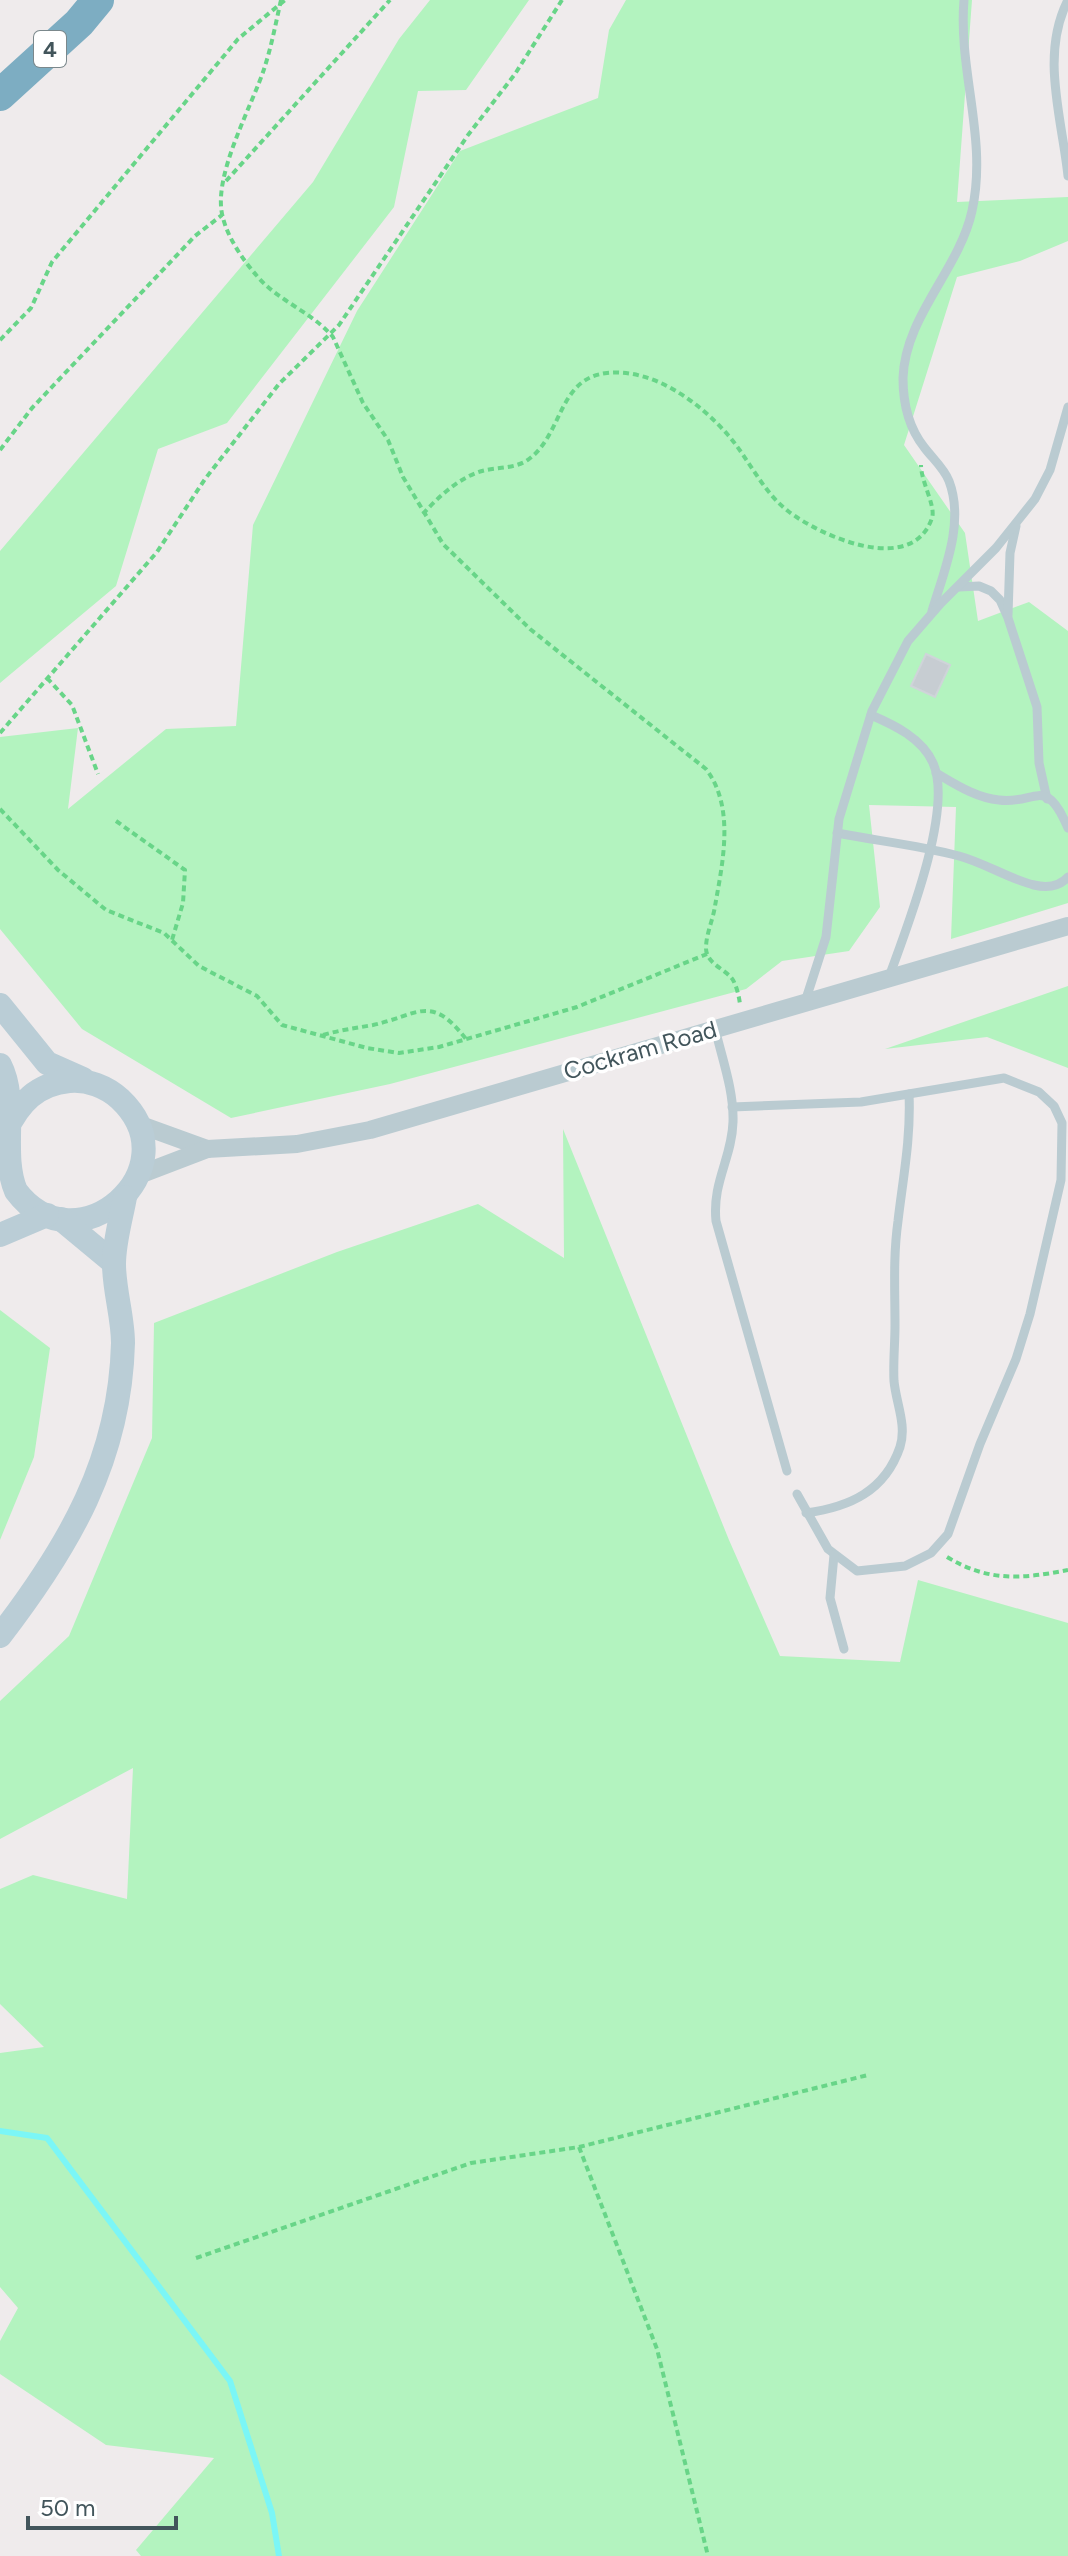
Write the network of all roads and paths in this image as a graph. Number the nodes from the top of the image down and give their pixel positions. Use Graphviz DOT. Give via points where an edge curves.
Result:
graph roads {
  1 [pos="98,0"];
  2 [pos="283,0"];
  3 [pos="390,0"];
  4 [pos="562,0"];
  5 [pos="964,0"];
  6 [pos="1067,2"];
  7 [pos="279,7"];
  8 [pos="0,95"];
  9 [pos="1068,176"];
  10 [pos="224,183"];
  11 [pos="222,215"];
  12 [pos="330,334"];
  13 [pos="0,340"];
  14 [pos="1068,407"];
  15 [pos="924,448"];
  16 [pos="0,450"];
  17 [pos="423,514"];
  18 [pos="1018,522"];
  19 [pos="957,587"];
  20 [pos="931,613"];
  21 [pos="1008,618"];
  22 [pos="47,678"];
  23 [pos="871,715"];
  24 [pos="0,733"];
  25 [pos="936,773"];
  26 [pos="98,774"];
  27 [pos="1047,799"];
  28 [pos="0,809"];
  29 [pos="116,821"];
  30 [pos="1068,828"];
  31 [pos="837,833"];
  32 [pos="930,849"];
  33 [pos="1068,877"];
  34 [pos="1068,926"];
  35 [pos="172,940"];
  36 [pos="707,954"];
  37 [pos="889,977"];
  38 [pos="805,1002"];
  39 [pos="0,1005"];
  40 [pos="744,1020"];
  41 [pos="715,1028"];
  42 [pos="321,1036"];
  43 [pos="466,1039"];
  44 [pos="0,1065"];
  45 [pos="95,1084"];
  46 [pos="909,1094"];
  47 [pos="732,1107"];
  48 [pos="138,1124"];
  49 [pos="6,1131"];
  50 [pos="207,1149"];
  51 [pos="139,1175"];
  52 [pos="3,1179"];
  53 [pos="125,1197"];
  54 [pos="54,1217"];
  55 [pos="0,1235"];
  56 [pos="114,1263"];
  57 [pos="787,1471"];
  58 [pos="797,1494"];
  59 [pos="806,1513"];
  60 [pos="935,1549"];
  61 [pos="834,1555"];
  62 [pos="1068,1570"];
  63 [pos="0,1636"];
  64 [pos="844,1649"];
  65 [pos="868,2075"];
  66 [pos="579,2147"];
  67 [pos="196,2258"];
  68 [pos="708,2556"];
  1 -- 8 [label="highway, 4"];
  2 -- 7 [label="path"];
  3 -- 10 [label="path"];
  4 -- 12 [label="path"];
  5 -- 15 [label="lane" via="964,47 978,162 971,215 912,334 906,363 904,397 912,429"];
  6 -- 9 [label="lane" via="1054,42 1053,68"];
  7 -- 10 [label="path"];
  7 -- 13 [label="path" via="238,39 52,262 31,308"];
  10 -- 11 [label="path"];
  11 -- 12 [label="path" via="255,274"];
  11 -- 16 [label="path" via="195,236 32,408"];
  12 -- 17 [label="path"];
  12 -- 22 [label="path" via="279,384 157,552"];
  14 -- 18 [label="lane" via="1050,470"];
  15 -- 17 [label="path" via="921,479 933,517 911,541 873,549 791,513 758,478 729,435 665,384 648,376 606,373 574,386 529,458 479,472"];
  15 -- 20 [label="lane" via="948,478 954,513 954,534"];
  17 -- 36 [label="path" via="443,544 530,629 715,780 724,826"];
  18 -- 19 [label="lane"];
  18 -- 21 [label="lane" via="1010,553"];
  19 -- 20 [label="lane"];
  19 -- 21 [label="lane" via="991,591"];
  20 -- 23 [label="lane" via="908,641"];
  21 -- 27 [label="lane" via="1033,687"];
  22 -- 24 [label="path"];
  22 -- 26 [label="path" via="72,705"];
  23 -- 25 [label="lane" via="924,748"];
  23 -- 31 [label="lane"];
  25 -- 27 [label="lane" via="999,800 1033,793"];
  25 -- 32 [label="lane" via="938,799"];
  27 -- 30 [label="lane" via="1060,809"];
  28 -- 35 [label="path" via="58,870 106,910"];
  29 -- 35 [label="path" via="185,870 183,903"];
  31 -- 32 [label="lane"];
  31 -- 38 [label="lane" via="826,937"];
  32 -- 33 [label="lane" via="1036,886 1051,887"];
  32 -- 37 [label="lane"];
  34 -- 37 [label="street, Cockram Road"];
  35 -- 42 [label="path" via="199,966 257,996 282,1025"];
  36 -- 40 [label="path" via="733,980"];
  36 -- 43 [label="path" via="577,1007"];
  37 -- 38 [label="street, Cockram Road"];
  38 -- 40 [label="street, Cockram Road"];
  39 -- 45 [label="main road" via="47,1063"];
  40 -- 41 [label="street, Cockram Road"];
  41 -- 47 [label="lane"];
  41 -- 50 [label="street, Cockram Road" via="370,1130 297,1144"];
  42 -- 43 [label="path" via="399,1053"];
  42 -- 43 [label="path" via="418,1009 443,1014"];
  44 -- 49 [label="main road"];
  45 -- 48 [label="main road" via="113,1093"];
  45 -- 49 [label="main road" via="73,1080 31,1094 15,1110"];
  46 -- 47 [label="lane" via="861,1102"];
  46 -- 59 [label="lane" via="910,1141 893,1287 900,1446 882,1483 868,1493"];
  46 -- 60 [label="lane" via="991,1079 1019,1082 1054,1106 1064,1148 1061,1180 1016,1359 956,1517"];
  47 -- 57 [label="lane" via="733,1124 715,1187 716,1221"];
  48 -- 50 [label="street, Cockram Road"];
  48 -- 51 [label="main road" via="143,1158"];
  49 -- 52 [label="main road"];
  50 -- 51 [label="street, Cockram Road"];
  51 -- 53 [label="main road"];
  52 -- 54 [label="main road"];
  53 -- 54 [label="main road" via="106,1212 84,1219"];
  53 -- 56 [label="main road"];
  54 -- 55 [label="main road"];
  54 -- 56 [label="main road"];
  56 -- 63 [label="main road" via="123,1341 114,1424 88,1497 49,1572"];
  58 -- 59 [label="lane"];
  59 -- 61 [label="lane"];
  60 -- 61 [label="lane" via="905,1566 870,1572 857,1571"];
  60 -- 62 [label="path" via="963,1567 998,1578"];
  61 -- 64 [label="lane" via="830,1598"];
  65 -- 66 [label="path"];
  66 -- 67 [label="path" via="471,2163"];
  66 -- 68 [label="path" via="657,2349"];
}
